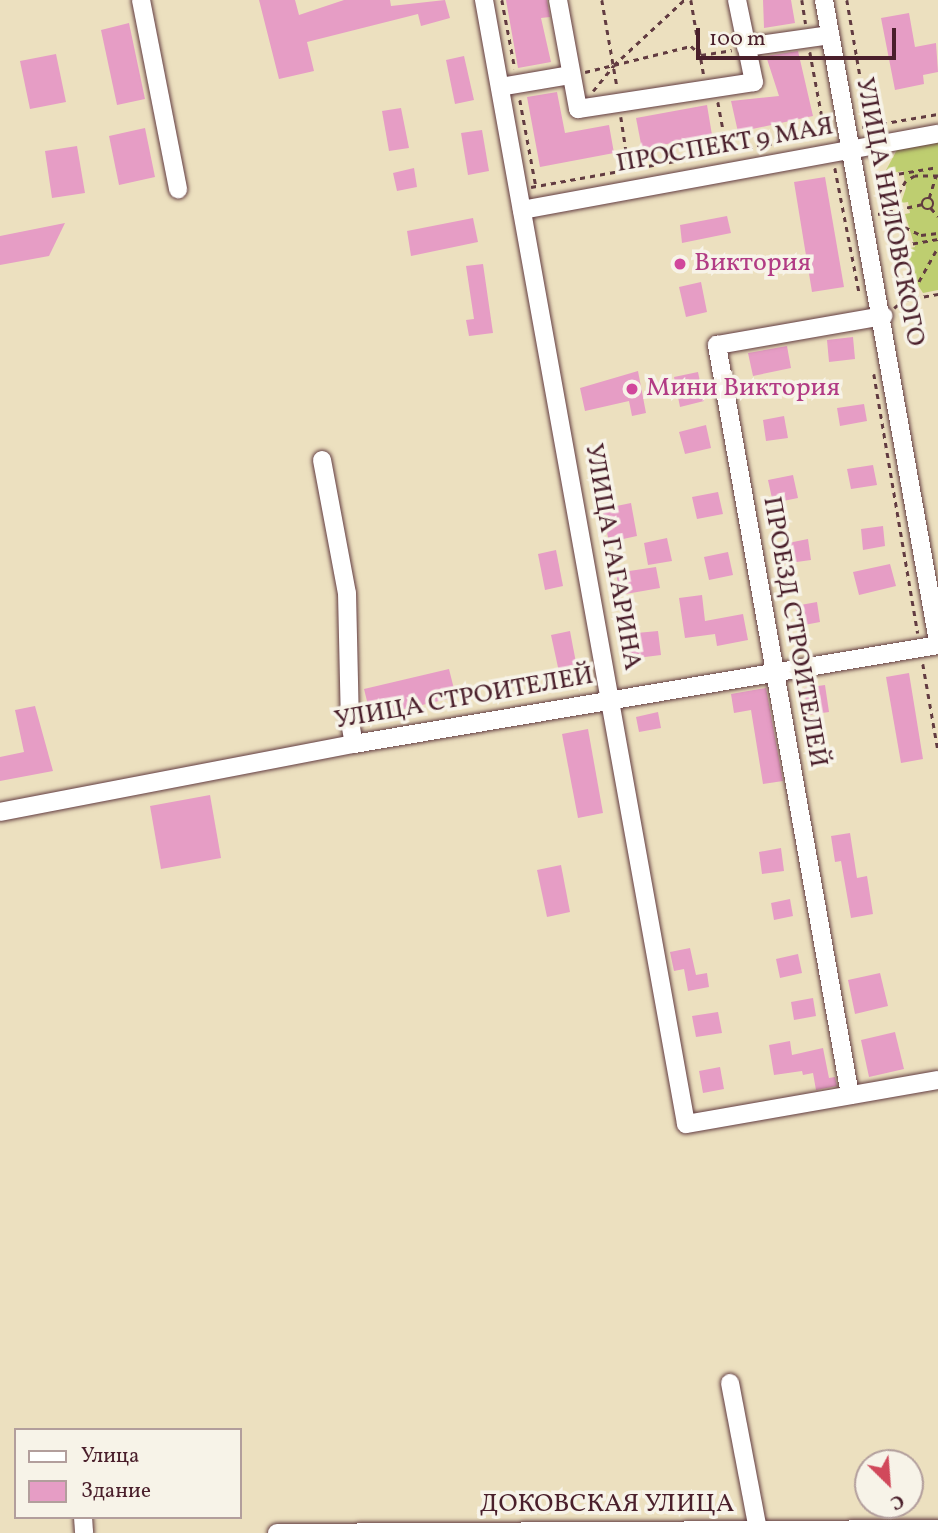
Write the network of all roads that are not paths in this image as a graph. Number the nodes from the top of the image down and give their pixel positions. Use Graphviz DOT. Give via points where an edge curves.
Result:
graph roads {
  1 [pos="141,0"];
  2 [pos="484,0"];
  3 [pos="558,0"];
  4 [pos="737,0"];
  5 [pos="824,0"];
  6 [pos="830,36"];
  7 [pos="746,47"];
  8 [pos="571,75"];
  9 [pos="500,87"];
  10 [pos="938,134"];
  11 [pos="840,151"];
  12 [pos="178,189"];
  13 [pos="522,210"];
  14 [pos="883,316"];
  15 [pos="322,460"];
  16 [pos="932,644"];
  17 [pos="774,670"];
  18 [pos="611,700"];
  19 [pos="354,744"];
  20 [pos="0,812"];
  21 [pos="938,1080"];
  22 [pos="850,1094"];
  23 [pos="730,1383"];
  24 [pos="938,1529"];
  25 [pos="758,1530"];
  26 [pos="277,1533"];
  1 -- 12 [label="street"];
  2 -- 9 [label="street, УЛИЦА ГАГАРИНА"];
  3 -- 8 [label="street"];
  4 -- 7 [label="street"];
  5 -- 6 [label="street, УЛИЦА НИЛОВСКОГО"];
  6 -- 7 [label="street"];
  6 -- 11 [label="street, УЛИЦА НИЛОВСКОГО" via="846,131"];
  7 -- 8 [label="street" via="754,82 578,110"];
  8 -- 9 [label="street"];
  9 -- 13 [label="street, УЛИЦА ГАГАРИНА"];
  10 -- 11 [label="street, ПРОСПЕКТ 9 МАЯ"];
  11 -- 13 [label="street, ПРОСПЕКТ 9 МАЯ"];
  11 -- 14 [label="street, УЛИЦА НИЛОВСКОГО" via="863,216"];
  13 -- 18 [label="street, УЛИЦА ГАГАРИНА"];
  14 -- 16 [label="street, УЛИЦА НИЛОВСКОГО"];
  14 -- 17 [label="street, ПРОЕЗД СТРОИТЕЛЕЙ" via="717,345"];
  15 -- 19 [label="street" via="347,593 349,722"];
  16 -- 17 [label="street, УЛИЦА СТРОИТЕЛЕЙ"];
  17 -- 18 [label="street, УЛИЦА СТРОИТЕЛЕЙ"];
  17 -- 22 [label="street, ПРОЕЗД СТРОИТЕЛЕЙ"];
  18 -- 19 [label="street, УЛИЦА СТРОИТЕЛЕЙ"];
  18 -- 22 [label="street, УЛИЦА ГАГАРИНА" via="686,1124"];
  19 -- 20 [label="street, УЛИЦА СТРОИТЕЛЕЙ"];
  21 -- 22 [label="street"];
  23 -- 25 [label="street"];
  24 -- 25 [label="street, ДОКОВСКАЯ УЛИЦА"];
  25 -- 26 [label="street, ДОКОВСКАЯ УЛИЦА"];
}
